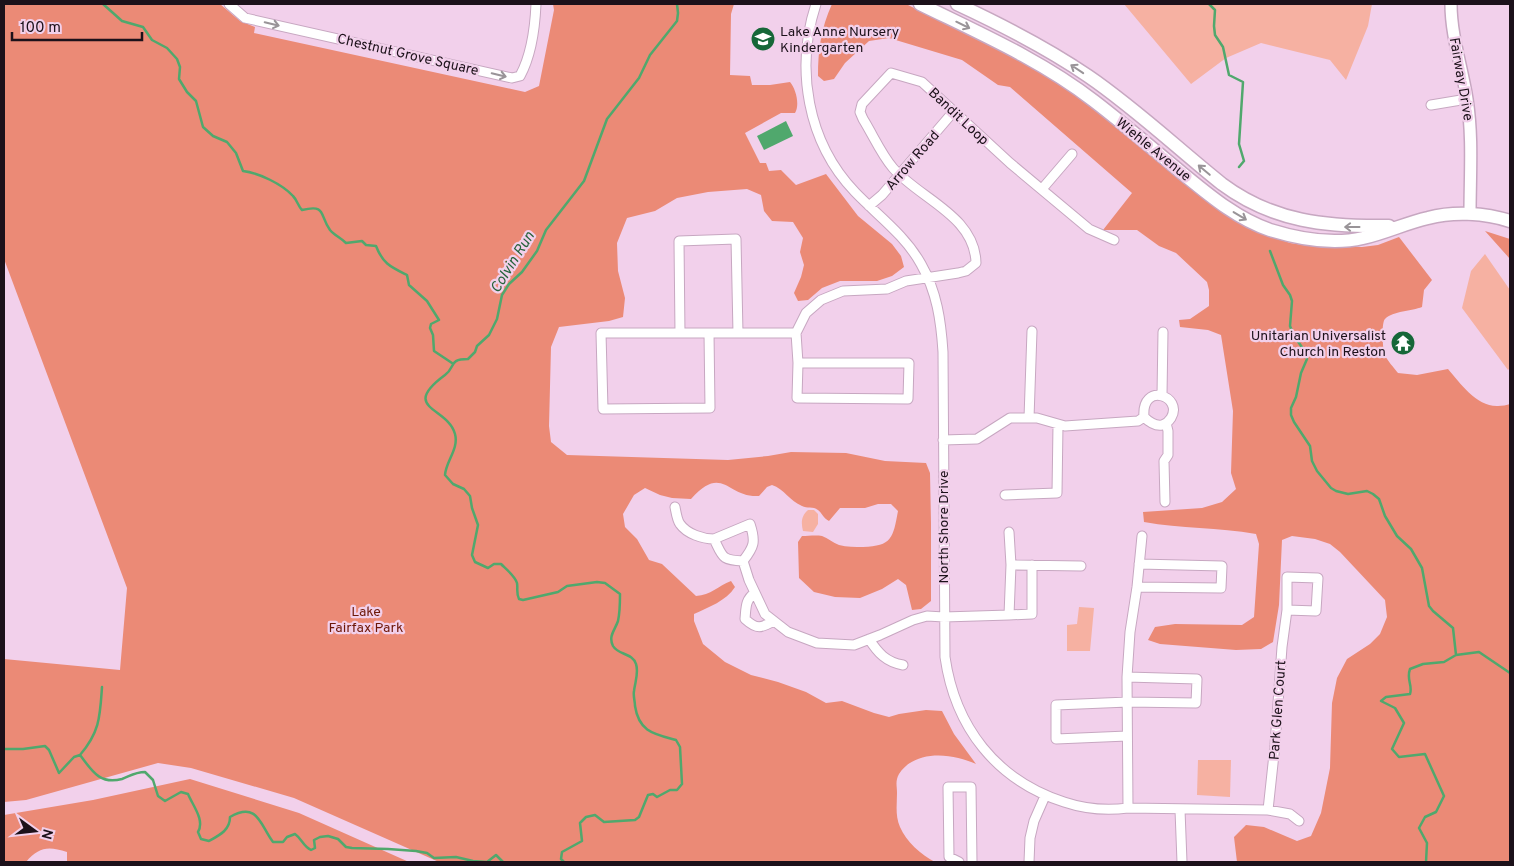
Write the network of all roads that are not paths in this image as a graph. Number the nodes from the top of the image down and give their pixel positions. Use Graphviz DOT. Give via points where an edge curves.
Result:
graph roads {
  1 [pos="229,4"];
  2 [pos="536,4"];
  3 [pos="816,4"];
  4 [pos="920,4"];
  5 [pos="956,4"];
  6 [pos="1451,4"];
  7 [pos="1467,99"];
  8 [pos="1431,105"];
  9 [pos="954,112"];
  10 [pos="1072,154"];
  11 [pos="900,174"];
  12 [pos="1042,188"];
  13 [pos="869,206"];
  14 [pos="1470,214"];
  15 [pos="1510,221"];
  16 [pos="1401,226"];
  17 [pos="1114,240"];
  18 [pos="928,277"];
  19 [pos="1032,331"];
  20 [pos="1164,332"];
  21 [pos="680,333"];
  22 [pos="709,333"];
  23 [pos="738,333"];
  24 [pos="796,334"];
  25 [pos="798,363"];
  26 [pos="1162,395"];
  27 [pos="1029,418"];
  28 [pos="1144,418"];
  29 [pos="1166,423"];
  30 [pos="1058,425"];
  31 [pos="943,440"];
  32 [pos="1005,495"];
  33 [pos="1165,502"];
  34 [pos="675,507"];
  35 [pos="1010,532"];
  36 [pos="1142,536"];
  37 [pos="714,539"];
  38 [pos="743,561"];
  39 [pos="1139,564"];
  40 [pos="1011,565"];
  41 [pos="1032,566"];
  42 [pos="1081,566"];
  43 [pos="1137,588"];
  44 [pos="755,593"];
  45 [pos="1287,610"];
  46 [pos="1009,615"];
  47 [pos="944,617"];
  48 [pos="774,621"];
  49 [pos="869,639"];
  50 [pos="903,665"];
  51 [pos="1127,677"];
  52 [pos="1128,702"];
  53 [pos="1127,736"];
  54 [pos="1045,796"];
  55 [pos="1128,808"];
  56 [pos="1180,810"];
  57 [pos="1268,810"];
  58 [pos="1299,820"];
  59 [pos="959,862"];
  60 [pos="972,862"];
  61 [pos="1029,862"];
  62 [pos="1182,862"];
  1 -- 2 [label="street, Chestnut Grove Square, one-way" via="245,18 512,78 520,76 524,68"];
  3 -- 13 [label="street, North Shore Drive" via="809,27 805,65 810,109 828,156"];
  4 -- 16 [label="main road, Wiehle Avenue, one-way" via="1012,49 1063,79 1094,100 1214,198 1251,222 1294,236 1325,240 1361,239"];
  16 -- 5 [label="main road, Wiehle Avenue, one-way" via="1324,225 1298,220 1255,204 1235,194 1082,72 1043,48"];
  6 -- 7 [label="street, Fairway Drive" via="1453,34"];
  7 -- 8 [label="street"];
  7 -- 14 [label="street, Fairway Drive" via="1471,140"];
  9 -- 11 [label="street, Arrow Road"];
  9 -- 11 [label="street, Bandit Loop" via="922,82 891,73 862,104 863,120"];
  9 -- 12 [label="street, Bandit Loop"];
  10 -- 12 [label="street"];
  11 -- 13 [label="street, Arrow Road"];
  11 -- 18 [label="street, Bandit Loop" via="959,223 976,250 976,263 966,271"];
  12 -- 17 [label="street, Bandit Loop" via="1089,229"];
  13 -- 18 [label="street, North Shore Drive" via="912,249"];
  14 -- 15 [label="main road, Wiehle Avenue"];
  14 -- 16 [label="main road, Wiehle Avenue" via="1429,217"];
  18 -- 24 [label="street" via="887,289 843,291 821,300 806,313"];
  18 -- 31 [label="street, North Shore Drive" via="942,326"];
  19 -- 27 [label="street"];
  20 -- 26 [label="street"];
  21 -- 22 [label="street"];
  21 -- 22 [label="street" via="601,333 603,408 710,408"];
  21 -- 23 [label="street" via="679,241 736,239"];
  22 -- 23 [label="street"];
  23 -- 24 [label="street"];
  24 -- 25 [label="street"];
  25 -- 25 [label="street" via="909,363 908,399 797,398"];
  26 -- 28 [label="street" via="1146,401"];
  26 -- 29 [label="street" via="1173,405 1174,413"];
  27 -- 30 [label="street"];
  27 -- 31 [label="street" via="1010,418 977,439"];
  28 -- 29 [label="street" via="1156,425"];
  28 -- 30 [label="street" via="1138,421"];
  29 -- 33 [label="street"];
  30 -- 32 [label="street" via="1057,493"];
  31 -- 47 [label="street, North Shore Drive"];
  34 -- 37 [label="street" via="679,523 693,534"];
  35 -- 40 [label="street"];
  36 -- 39 [label="street"];
  37 -- 38 [label="street" via="722,556 728,560"];
  37 -- 38 [label="street" via="750,524 754,544"];
  38 -- 44 [label="street"];
  39 -- 43 [label="street"];
  39 -- 43 [label="street" via="1222,566 1221,588"];
  40 -- 41 [label="street"];
  40 -- 46 [label="street"];
  41 -- 42 [label="street"];
  41 -- 46 [label="street" via="1032,614"];
  43 -- 51 [label="street"];
  44 -- 48 [label="street" via="765,614"];
  44 -- 48 [label="street" via="746,605 745,619 753,626 762,627"];
  45 -- 45 [label="street, Park Glen Court" via="1288,577 1318,578 1316,611"];
  45 -- 57 [label="street, Park Glen Court"];
  46 -- 47 [label="street"];
  47 -- 49 [label="street" via="927,616 913,620"];
  47 -- 54 [label="street, North Shore Drive" via="948,675 967,726 1004,770"];
  48 -- 49 [label="street" via="788,632 817,643 854,645"];
  49 -- 50 [label="street" via="883,657"];
  51 -- 52 [label="street"];
  51 -- 52 [label="street" via="1197,679 1196,703"];
  52 -- 53 [label="street"];
  52 -- 53 [label="street" via="1056,705 1056,739"];
  53 -- 55 [label="street"];
  54 -- 55 [label="street, North Shore Drive" via="1092,808"];
  54 -- 61 [label="street" via="1034,821"];
  55 -- 56 [label="street, North Shore Drive"];
  56 -- 57 [label="street, North Shore Drive"];
  56 -- 62 [label="street"];
  57 -- 58 [label="street, North Shore Drive" via="1290,814"];
  59 -- 60 [label="street" via="949,858 948,788 972,788"];
}
